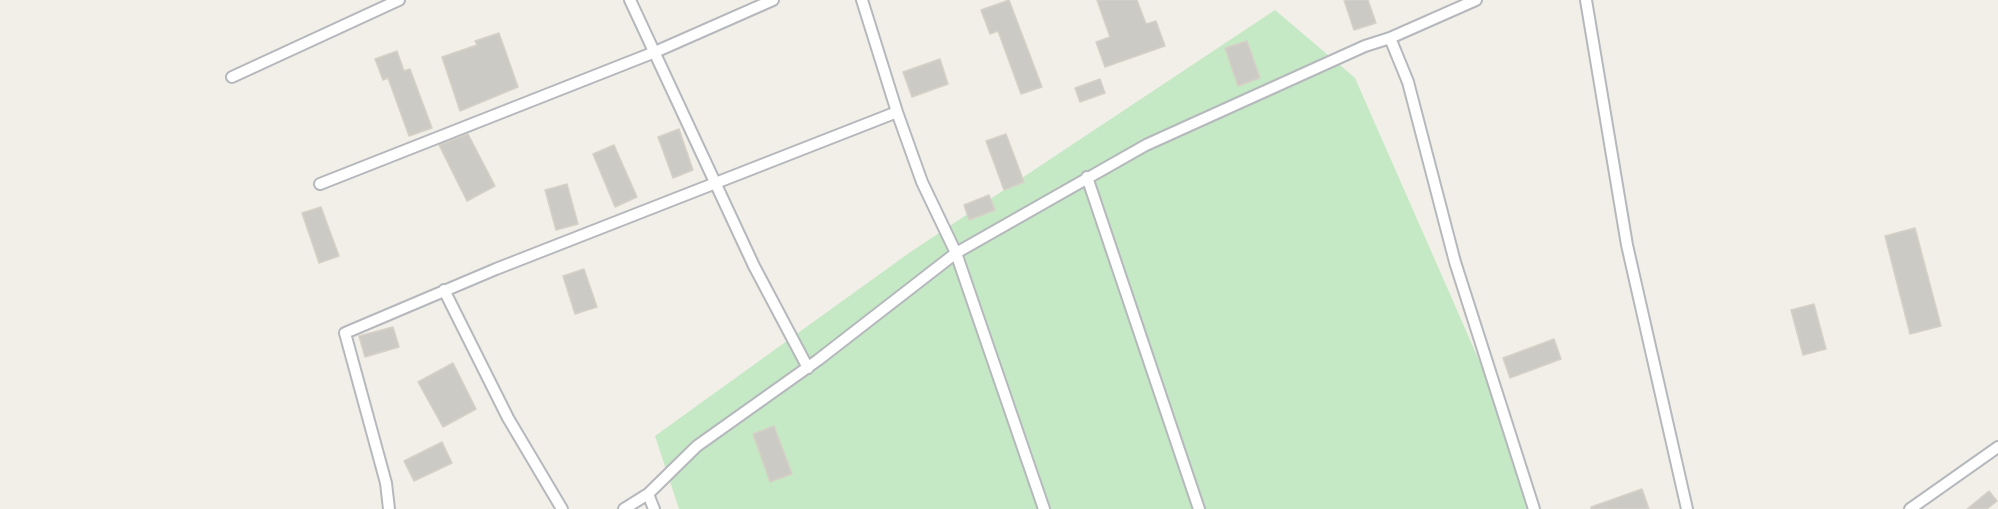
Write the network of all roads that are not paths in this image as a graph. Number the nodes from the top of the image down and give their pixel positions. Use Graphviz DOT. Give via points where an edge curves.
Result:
graph roads {
  1 [pos="399,0"];
  2 [pos="630,0"];
  3 [pos="773,0"];
  4 [pos="862,0"];
  5 [pos="1476,0"];
  6 [pos="1586,0"];
  7 [pos="1390,38"];
  8 [pos="655,52"];
  9 [pos="232,77"];
  10 [pos="897,112"];
  11 [pos="1087,177"];
  12 [pos="715,183"];
  13 [pos="320,184"];
  14 [pos="956,253"];
  15 [pos="444,290"];
  16 [pos="808,368"];
  17 [pos="1998,447"];
  18 [pos="648,494"];
  19 [pos="389,509"];
  20 [pos="562,509"];
  21 [pos="624,509"];
  22 [pos="654,509"];
  23 [pos="1044,509"];
  24 [pos="1199,509"];
  25 [pos="1534,509"];
  26 [pos="1687,509"];
  27 [pos="1910,509"];
  1 -- 9 [label="street"];
  2 -- 8 [label="street"];
  3 -- 8 [label="street"];
  4 -- 10 [label="street"];
  5 -- 7 [label="street"];
  6 -- 26 [label="street" via="1627,245"];
  7 -- 11 [label="street" via="1146,145"];
  7 -- 25 [label="street" via="1408,82 1455,262"];
  8 -- 12 [label="street"];
  8 -- 13 [label="street"];
  10 -- 12 [label="street"];
  10 -- 14 [label="street" via="922,182"];
  11 -- 14 [label="street"];
  11 -- 24 [label="street"];
  12 -- 15 [label="street"];
  12 -- 16 [label="street"];
  14 -- 16 [label="street"];
  14 -- 23 [label="street"];
  15 -- 19 [label="street" via="345,333 386,483"];
  15 -- 20 [label="street" via="508,418"];
  16 -- 18 [label="street" via="697,446"];
  17 -- 27 [label="street"];
  18 -- 21 [label="street"];
  18 -- 22 [label="street"];
}
